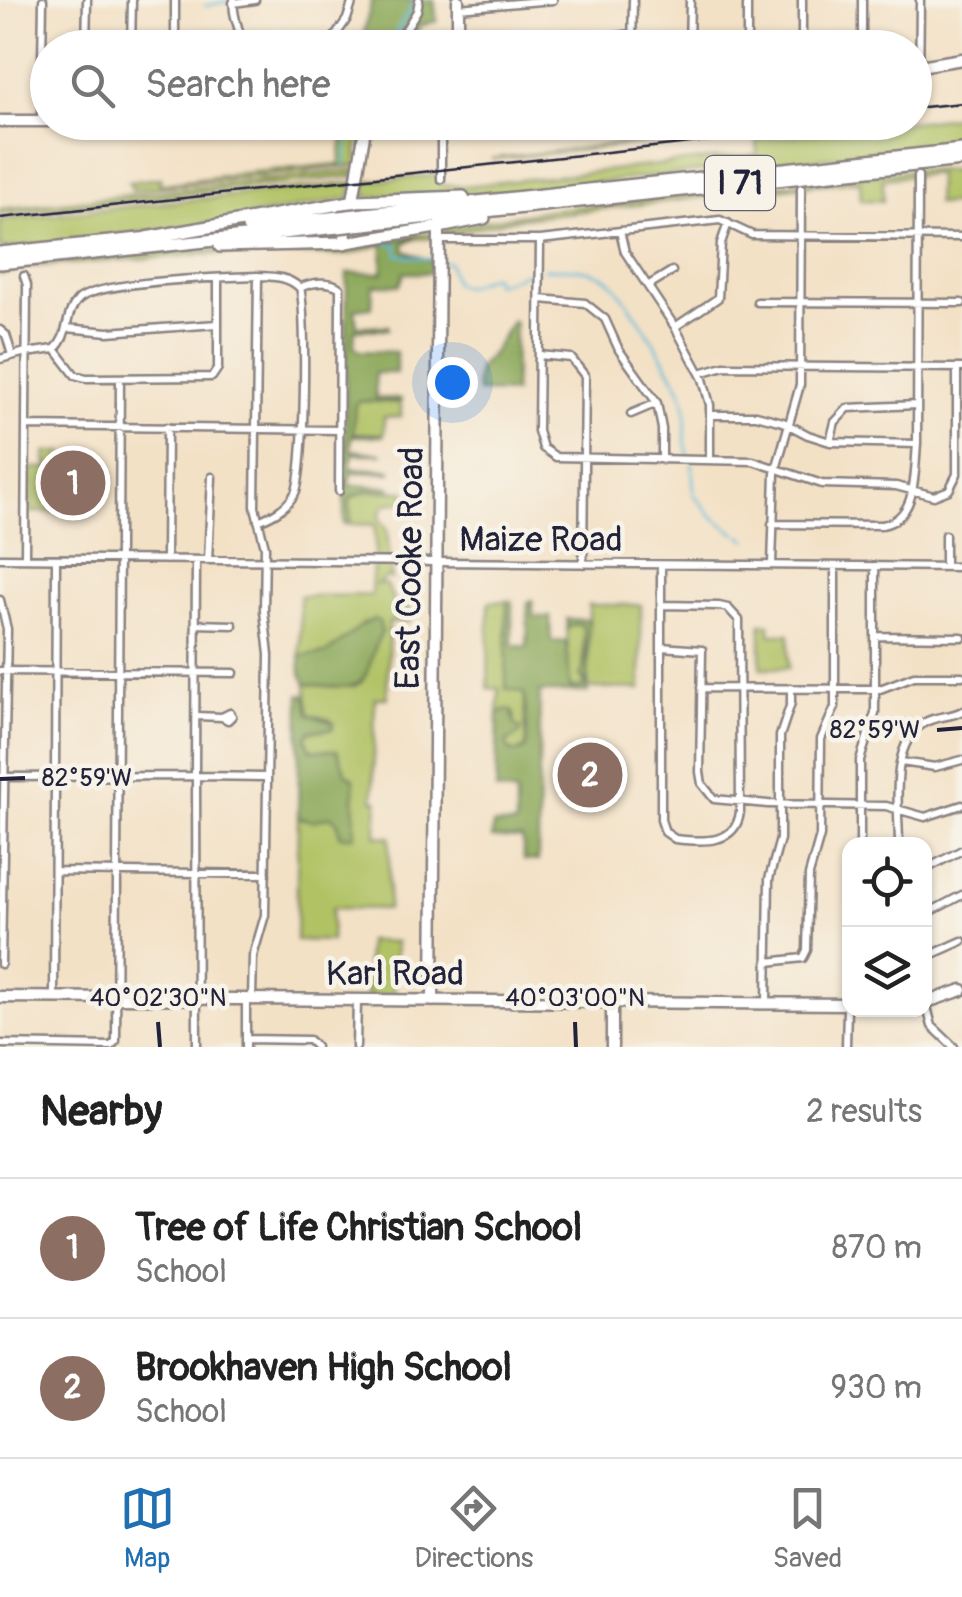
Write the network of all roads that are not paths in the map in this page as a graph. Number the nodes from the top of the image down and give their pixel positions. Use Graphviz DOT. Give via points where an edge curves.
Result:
graph roads {
  1 [pos="43,0"];
  2 [pos="87,0"];
  3 [pos="132,0"];
  4 [pos="175,0"];
  5 [pos="255,0"];
  6 [pos="353,0"];
  7 [pos="419,0"];
  8 [pos="553,0"];
  9 [pos="633,0"];
  10 [pos="690,0"];
  11 [pos="747,0"];
  12 [pos="802,0"];
  13 [pos="862,0"];
  14 [pos="920,0"];
  15 [pos="233,2"];
  16 [pos="458,4"];
  17 [pos="43,30"];
  18 [pos="86,30"];
  19 [pos="131,30"];
  20 [pos="175,30"];
  21 [pos="242,30"];
  22 [pos="340,30"];
  23 [pos="405,30"];
  24 [pos="458,30"];
  25 [pos="632,30"];
  26 [pos="689,30"];
  27 [pos="746,30"];
  28 [pos="802,30"];
  29 [pos="862,30"];
  30 [pos="919,30"];
  31 [pos="962,59"];
  32 [pos="932,64"];
  33 [pos="0,121"];
  34 [pos="30,122"];
  35 [pos="367,140"];
  36 [pos="442,140"];
  37 [pos="962,148"];
  38 [pos="962,160"];
  39 [pos="904,166"];
  40 [pos="962,168"];
  41 [pos="918,176"];
  42 [pos="441,179"];
  43 [pos="801,188"];
  44 [pos="562,193"];
  45 [pos="357,201"];
  46 [pos="576,202"];
  47 [pos="365,219"];
  48 [pos="338,222"];
  49 [pos="728,222"];
  50 [pos="620,231"];
  51 [pos="439,233"];
  52 [pos="801,235"];
  53 [pos="918,236"];
  54 [pos="962,236"];
  55 [pos="146,238"];
  56 [pos="540,240"];
  57 [pos="347,243"];
  58 [pos="161,246"];
  59 [pos="0,254"];
  60 [pos="0,263"];
  61 [pos="672,271"];
  62 [pos="24,276"];
  63 [pos="258,276"];
  64 [pos="218,280"];
  65 [pos="649,286"];
  66 [pos="300,288"];
  67 [pos="540,298"];
  68 [pos="757,302"];
  69 [pos="800,302"];
  70 [pos="917,303"];
  71 [pos="962,303"];
  72 [pos="218,324"];
  73 [pos="675,327"];
  74 [pos="67,328"];
  75 [pos="0,330"];
  76 [pos="55,349"];
  77 [pos="26,353"];
  78 [pos="12,355"];
  79 [pos="540,355"];
  80 [pos="0,359"];
  81 [pos="800,366"];
  82 [pos="917,368"];
  83 [pos="960,368"];
  84 [pos="700,373"];
  85 [pos="120,378"];
  86 [pos="657,403"];
  87 [pos="917,406"];
  88 [pos="631,414"];
  89 [pos="710,414"];
  90 [pos="26,426"];
  91 [pos="791,426"];
  92 [pos="120,427"];
  93 [pos="167,428"];
  94 [pos="256,428"];
  95 [pos="302,429"];
  96 [pos="340,430"];
  97 [pos="830,442"];
  98 [pos="916,444"];
  99 [pos="585,459"];
  100 [pos="662,460"];
  101 [pos="710,460"];
  102 [pos="777,467"];
  103 [pos="212,477"];
  104 [pos="912,490"];
  105 [pos="340,492"];
  106 [pos="258,521"];
  107 [pos="772,524"];
  108 [pos="946,535"];
  109 [pos="0,558"];
  110 [pos="25,558"];
  111 [pos="56,559"];
  112 [pos="119,559"];
  113 [pos="166,560"];
  114 [pos="196,560"];
  115 [pos="208,560"];
  116 [pos="264,561"];
  117 [pos="437,563"];
  118 [pos="583,564"];
  119 [pos="662,565"];
  120 [pos="772,565"];
  121 [pos="835,566"];
  122 [pos="875,566"];
  123 [pos="945,567"];
  124 [pos="962,567"];
  125 [pos="1,605"];
  126 [pos="662,606"];
  127 [pos="196,624"];
  128 [pos="233,625"];
  129 [pos="875,636"];
  130 [pos="962,636"];
  131 [pos="661,647"];
  132 [pos="3,671"];
  133 [pos="56,672"];
  134 [pos="118,672"];
  135 [pos="196,672"];
  136 [pos="234,673"];
  137 [pos="962,676"];
  138 [pos="701,688"];
  139 [pos="740,688"];
  140 [pos="791,688"];
  141 [pos="835,688"];
  142 [pos="875,689"];
  143 [pos="962,710"];
  144 [pos="196,716"];
  145 [pos="222,717"];
  146 [pos="962,760"];
  147 [pos="901,762"];
  148 [pos="55,775"];
  149 [pos="118,776"];
  150 [pos="195,776"];
  151 [pos="3,777"];
  152 [pos="267,777"];
  153 [pos="740,802"];
  154 [pos="780,804"];
  155 [pos="820,804"];
  156 [pos="860,805"];
  157 [pos="962,805"];
  158 [pos="899,810"];
  159 [pos="860,837"];
  160 [pos="900,837"];
  161 [pos="962,850"];
  162 [pos="932,866"];
  163 [pos="55,872"];
  164 [pos="117,872"];
  165 [pos="195,872"];
  166 [pos="266,874"];
  167 [pos="0,885"];
  168 [pos="962,895"];
  169 [pos="932,911"];
  170 [pos="962,941"];
  171 [pos="932,954"];
  172 [pos="768,962"];
  173 [pos="1,964"];
  174 [pos="962,990"];
  175 [pos="0,996"];
  176 [pos="54,998"];
  177 [pos="117,998"];
  178 [pos="197,999"];
  179 [pos="249,1000"];
  180 [pos="932,1000"];
  181 [pos="357,1001"];
  182 [pos="433,1001"];
  183 [pos="612,1002"];
  184 [pos="768,1004"];
  185 [pos="842,1004"];
  186 [pos="847,1017"];
  187 [pos="929,1017"];
  188 [pos="246,1043"];
  189 [pos="0,1044"];
  190 [pos="197,1047"];
  191 [pos="316,1047"];
  192 [pos="356,1047"];
  193 [pos="612,1047"];
  194 [pos="846,1047"];
  195 [pos="954,1047"];
  1 -- 17 [label="street"];
  2 -- 18 [label="street"];
  3 -- 19 [label="street"];
  4 -- 20 [label="street"];
  5 -- 15 [label="street"];
  6 -- 22 [label="street"];
  7 -- 23 [label="street"];
  8 -- 16 [label="street"];
  9 -- 25 [label="street"];
  10 -- 26 [label="street"];
  11 -- 27 [label="street"];
  12 -- 28 [label="street"];
  13 -- 29 [label="street"];
  14 -- 30 [label="street"];
  15 -- 21 [label="street"];
  16 -- 24 [label="main road"];
  31 -- 32 [label="main road"];
  33 -- 34 [label="main road"];
  35 -- 45 [label="main road"];
  36 -- 42 [label="street"];
  37 -- 44 [label="highway, I 71"];
  38 -- 39 [label="highway, I 71"];
  39 -- 40 [label="highway"];
  39 -- 46 [label="highway, I 71"];
  41 -- 53 [label="street"];
  43 -- 52 [label="street"];
  44 -- 45 [label="highway"];
  44 -- 47 [label="highway, I 71"];
  45 -- 55 [label="highway"];
  45 -- 57 [label="main road"];
  46 -- 47 [label="highway, I 71"];
  46 -- 51 [label="highway"];
  47 -- 48 [label="highway, I 71, bridge"];
  48 -- 55 [label="highway, I 71"];
  48 -- 58 [label="highway, I 71"];
  49 -- 50 [label="street"];
  49 -- 52 [label="street" via="752,235"];
  49 -- 73 [label="street" via="718,298"];
  50 -- 56 [label="street"];
  50 -- 65 [label="street" via="624,252"];
  51 -- 56 [label="street"];
  51 -- 57 [label="main road"];
  51 -- 117 [label="main road, East Cooke Road"];
  52 -- 53 [label="street"];
  52 -- 69 [label="street"];
  53 -- 54 [label="street"];
  53 -- 70 [label="street"];
  55 -- 59 [label="highway, I 71"];
  56 -- 67 [label="street"];
  57 -- 58 [label="highway"];
  58 -- 60 [label="highway, I 71"];
  61 -- 65 [label="street"];
  62 -- 77 [label="street"];
  63 -- 64 [label="street"];
  63 -- 66 [label="street" via="280,276"];
  63 -- 94 [label="street"];
  64 -- 72 [label="street"];
  64 -- 74 [label="street" via="95,290 76,302"];
  65 -- 73 [label="street"];
  66 -- 95 [label="street"];
  66 -- 96 [label="street" via="337,284"];
  67 -- 79 [label="street"];
  67 -- 86 [label="street" via="576,300 601,314"];
  68 -- 69 [label="street"];
  69 -- 70 [label="street"];
  69 -- 81 [label="street"];
  70 -- 71 [label="street"];
  70 -- 82 [label="street"];
  72 -- 74 [label="street" via="108,332"];
  72 -- 85 [label="street" via="215,375"];
  73 -- 84 [label="street"];
  74 -- 76 [label="street"];
  75 -- 78 [label="street"];
  76 -- 77 [label="street"];
  76 -- 85 [label="street" via="75,374"];
  77 -- 78 [label="street"];
  77 -- 90 [label="street"];
  78 -- 80 [label="street"];
  79 -- 99 [label="street" via="538,431 544,448 556,457"];
  79 -- 99 [label="street" via="565,356 584,370"];
  81 -- 82 [label="street"];
  81 -- 84 [label="street" via="718,366"];
  81 -- 91 [label="street"];
  82 -- 83 [label="street"];
  82 -- 87 [label="street"];
  83 -- 104 [label="street" via="956,480 938,495"];
  84 -- 89 [label="street"];
  85 -- 92 [label="street"];
  86 -- 88 [label="street"];
  86 -- 100 [label="street"];
  87 -- 97 [label="street" via="848,408"];
  87 -- 98 [label="street"];
  89 -- 91 [label="street" via="756,415"];
  89 -- 101 [label="street"];
  90 -- 92 [label="street"];
  90 -- 110 [label="street"];
  91 -- 97 [label="street"];
  91 -- 102 [label="street"];
  92 -- 93 [label="street"];
  92 -- 112 [label="street"];
  93 -- 94 [label="street"];
  93 -- 113 [label="street"];
  94 -- 95 [label="street"];
  94 -- 106 [label="street"];
  95 -- 96 [label="street"];
  95 -- 106 [label="street" via="297,490"];
  96 -- 105 [label="street"];
  97 -- 98 [label="street"];
  98 -- 104 [label="street"];
  99 -- 100 [label="street"];
  99 -- 118 [label="street"];
  100 -- 101 [label="street"];
  101 -- 102 [label="street"];
  102 -- 104 [label="street" via="822,484"];
  102 -- 107 [label="street"];
  103 -- 115 [label="street"];
  104 -- 107 [label="street" via="905,512 891,523"];
  106 -- 116 [label="street"];
  107 -- 120 [label="street"];
  108 -- 123 [label="street"];
  109 -- 110 [label="street, Maize Road"];
  110 -- 111 [label="street, Maize Road"];
  111 -- 112 [label="street, Maize Road"];
  111 -- 133 [label="street"];
  112 -- 113 [label="street, Maize Road"];
  112 -- 134 [label="street"];
  113 -- 114 [label="street, Maize Road"];
  114 -- 115 [label="street, Maize Road"];
  114 -- 127 [label="street"];
  115 -- 116 [label="street, Maize Road"];
  116 -- 117 [label="street, Maize Road"];
  116 -- 152 [label="street"];
  117 -- 118 [label="street, Maize Road"];
  117 -- 182 [label="main road, East Cooke Road"];
  118 -- 119 [label="street, Maize Road"];
  119 -- 120 [label="street, Maize Road"];
  119 -- 126 [label="street"];
  120 -- 121 [label="street, Maize Road"];
  121 -- 122 [label="street, Maize Road"];
  121 -- 141 [label="street"];
  122 -- 123 [label="street, Maize Road"];
  122 -- 129 [label="street"];
  123 -- 124 [label="street, Maize Road"];
  125 -- 132 [label="street"];
  126 -- 131 [label="street"];
  126 -- 139 [label="street" via="735,613 741,627"];
  127 -- 128 [label="street"];
  127 -- 135 [label="street"];
  129 -- 130 [label="street"];
  129 -- 142 [label="street"];
  131 -- 138 [label="street" via="702,650"];
  131 -- 153 [label="street" via="665,832 680,840 727,836 740,820"];
  132 -- 133 [label="street"];
  132 -- 151 [label="street"];
  133 -- 134 [label="street"];
  133 -- 148 [label="street"];
  134 -- 135 [label="street"];
  134 -- 149 [label="street"];
  135 -- 136 [label="street"];
  135 -- 144 [label="street"];
  137 -- 142 [label="street" via="914,676"];
  138 -- 139 [label="street"];
  138 -- 153 [label="street" via="702,784 714,799"];
  139 -- 140 [label="street"];
  139 -- 153 [label="street"];
  140 -- 141 [label="street"];
  140 -- 154 [label="street" via="781,727"];
  141 -- 142 [label="street"];
  141 -- 155 [label="street" via="821,739"];
  142 -- 156 [label="street" via="874,718 861,753"];
  143 -- 147 [label="street" via="918,728"];
  144 -- 145 [label="street"];
  144 -- 150 [label="street"];
  146 -- 147 [label="street" via="935,768"];
  147 -- 158 [label="street"];
  148 -- 149 [label="street"];
  148 -- 151 [label="street"];
  148 -- 163 [label="street"];
  149 -- 150 [label="street"];
  149 -- 164 [label="street"];
  150 -- 152 [label="street"];
  150 -- 165 [label="street"];
  151 -- 167 [label="street"];
  152 -- 166 [label="street"];
  153 -- 154 [label="street"];
  154 -- 155 [label="street"];
  154 -- 172 [label="street" via="780,839 768,879"];
  155 -- 156 [label="street"];
  155 -- 172 [label="street" via="807,950 794,961"];
  156 -- 158 [label="street"];
  156 -- 159 [label="street"];
  157 -- 158 [label="street" via="926,818"];
  158 -- 160 [label="street"];
  161 -- 162 [label="street"];
  163 -- 164 [label="street"];
  163 -- 176 [label="street"];
  164 -- 165 [label="street"];
  164 -- 177 [label="street"];
  165 -- 166 [label="street"];
  165 -- 178 [label="street"];
  166 -- 179 [label="street"];
  167 -- 173 [label="street"];
  168 -- 169 [label="street"];
  170 -- 171 [label="street"];
  172 -- 184 [label="street"];
  174 -- 180 [label="main road"];
  175 -- 176 [label="main road, Karl Road"];
  176 -- 177 [label="main road, Karl Road"];
  177 -- 178 [label="main road, Karl Road"];
  177 -- 189 [label="street" via="115,1044"];
  178 -- 179 [label="main road, Karl Road"];
  178 -- 190 [label="street"];
  179 -- 181 [label="main road, Karl Road"];
  179 -- 188 [label="street"];
  181 -- 182 [label="main road, Karl Road"];
  181 -- 192 [label="street"];
  182 -- 183 [label="main road, Karl Road"];
  183 -- 184 [label="main road, Karl Road"];
  183 -- 193 [label="main road"];
  184 -- 185 [label="main road, Karl Road"];
  186 -- 194 [label="street"];
  187 -- 195 [label="street"];
  188 -- 191 [label="street" via="309,1040"];
}
